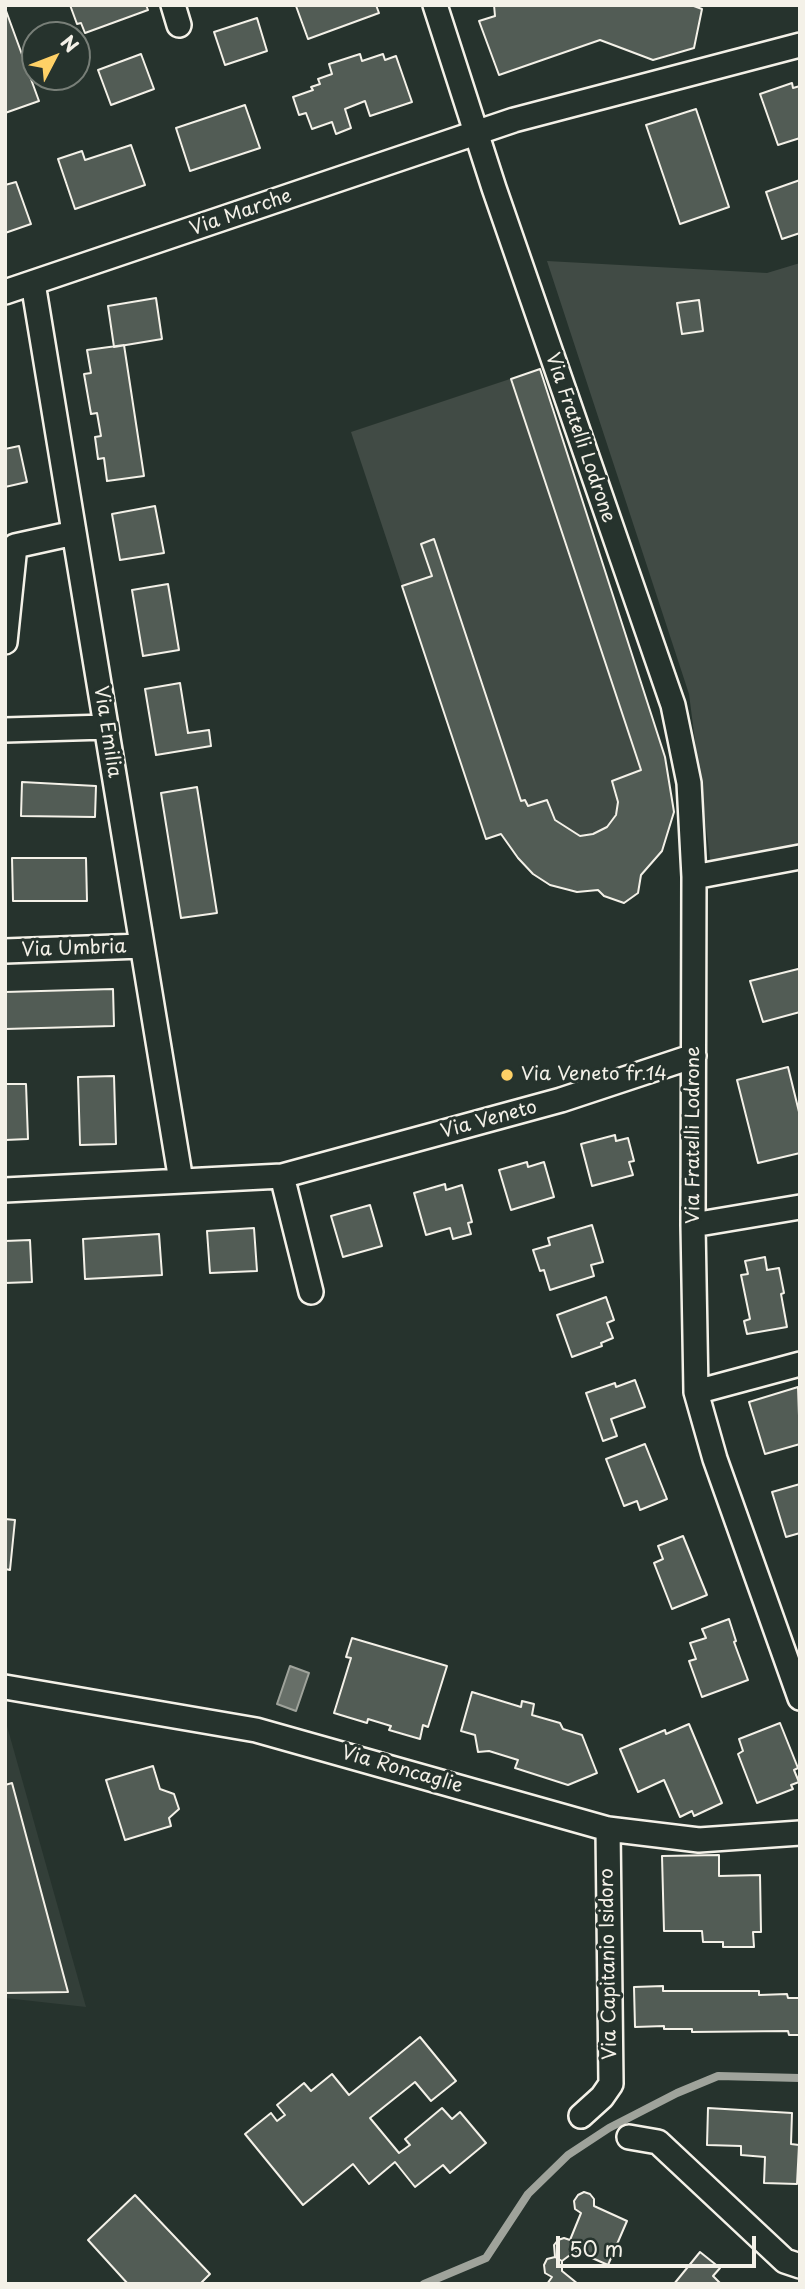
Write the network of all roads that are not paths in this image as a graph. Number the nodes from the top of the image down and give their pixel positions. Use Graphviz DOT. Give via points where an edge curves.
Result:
graph roads {
  1 [pos="435,5"];
  2 [pos="800,45"];
  3 [pos="475,132"];
  4 [pos="33,283"];
  5 [pos="5,292"];
  6 [pos="74,533"];
  7 [pos="10,543"];
  8 [pos="5,642"];
  9 [pos="106,727"];
  10 [pos="5,730"];
  11 [pos="800,857"];
  12 [pos="694,877"];
  13 [pos="142,946"];
  14 [pos="5,951"];
  15 [pos="694,1056"];
  16 [pos="282,1176"];
  17 [pos="181,1181"];
  18 [pos="5,1190"];
  19 [pos="800,1207"];
  20 [pos="693,1225"];
  21 [pos="311,1292"];
  22 [pos="800,1364"];
  23 [pos="696,1392"];
  24 [pos="5,1687"];
  25 [pos="800,1698"];
  26 [pos="608,1829"];
  27 [pos="800,1833"];
  28 [pos="581,2116"];
  29 [pos="629,2137"];
  30 [pos="800,2266"];
  1 -- 3 [label="street, Via Fratelli Lodrone"];
  2 -- 3 [label="street, Via Marche"];
  3 -- 4 [label="street, Via Marche"];
  3 -- 12 [label="street, Via Fratelli Lodrone" via="673,705 689,783"];
  4 -- 5 [label="street, Via Marche"];
  4 -- 6 [label="street, Via Emilia"];
  6 -- 7 [label="street"];
  6 -- 9 [label="street, Via Emilia"];
  7 -- 8 [label="street"];
  9 -- 10 [label="street"];
  9 -- 13 [label="street, Via Emilia"];
  11 -- 12 [label="street"];
  12 -- 15 [label="street, Via Fratelli Lodrone"];
  13 -- 14 [label="street, Via Umbria"];
  13 -- 17 [label="street, Via Emilia"];
  15 -- 16 [label="street, Via Veneto" via="561,1100"];
  15 -- 20 [label="street, Via Fratelli Lodrone"];
  16 -- 17 [label="street, Via Veneto"];
  16 -- 21 [label="street"];
  17 -- 18 [label="street, Via Veneto"];
  19 -- 20 [label="street"];
  20 -- 23 [label="street, Via Fratelli Lodrone"];
  22 -- 23 [label="street"];
  23 -- 25 [label="street, Via Fratelli Lodrone" via="715,1459"];
  24 -- 26 [label="street, Via Roncaglie" via="256,1730"];
  26 -- 27 [label="street, Via Roncaglie" via="699,1840"];
  26 -- 28 [label="street, Via Capitanio Isidoro" via="611,2084 605,2101"];
  29 -- 30 [label="street" via="658,2142 785,2261"];
}
